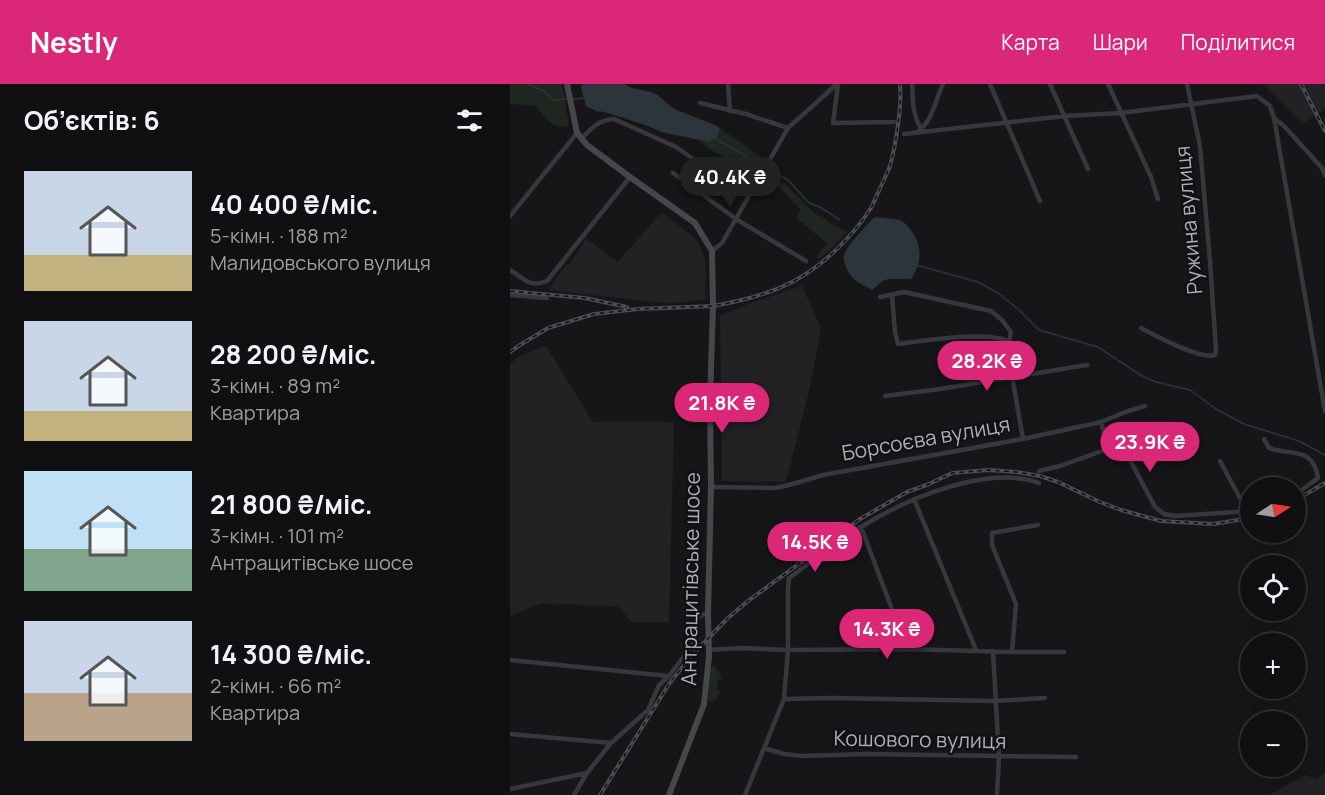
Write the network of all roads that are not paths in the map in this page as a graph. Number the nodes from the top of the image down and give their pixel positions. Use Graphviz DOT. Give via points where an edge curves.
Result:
graph roads {
  1 [pos="567,84"];
  2 [pos="728,84"];
  3 [pos="838,84"];
  4 [pos="912,84"];
  5 [pos="943,84"];
  6 [pos="990,84"];
  7 [pos="1050,84"];
  8 [pos="1108,84"];
  9 [pos="1187,84"];
  10 [pos="700,103"];
  11 [pos="1192,104"];
  12 [pos="730,111"];
  13 [pos="1120,113"];
  14 [pos="1065,116"];
  15 [pos="1274,118"];
  16 [pos="894,122"];
  17 [pos="1007,123"];
  18 [pos="788,128"];
  19 [pos="921,129"];
  20 [pos="904,134"];
  21 [pos="915,134"];
  22 [pos="579,135"];
  23 [pos="1088,169"];
  24 [pos="673,173"];
  25 [pos="715,174"];
  26 [pos="1325,176"];
  27 [pos="630,177"];
  28 [pos="1158,199"];
  29 [pos="1040,201"];
  30 [pos="510,216"];
  31 [pos="736,219"];
  32 [pos="712,251"];
  33 [pos="806,261"];
  34 [pos="510,270"];
  35 [pos="510,295"];
  36 [pos="892,295"];
  37 [pos="547,297"];
  38 [pos="880,297"];
  39 [pos="1141,328"];
  40 [pos="1010,342"];
  41 [pos="1087,365"];
  42 [pos="1012,376"];
  43 [pos="885,396"];
  44 [pos="1145,406"];
  45 [pos="1325,411"];
  46 [pos="1101,422"];
  47 [pos="1166,432"];
  48 [pos="1023,439"];
  49 [pos="1264,439"];
  50 [pos="1122,445"];
  51 [pos="1109,448"];
  52 [pos="1220,461"];
  53 [pos="1039,471"];
  54 [pos="1039,483"];
  55 [pos="711,487"];
  56 [pos="1306,487"];
  57 [pos="1240,495"];
  58 [pos="914,499"];
  59 [pos="1240,512"];
  60 [pos="1038,525"];
  61 [pos="861,527"];
  62 [pos="708,613"];
  63 [pos="907,649"];
  64 [pos="708,650"];
  65 [pos="788,650"];
  66 [pos="975,650"];
  67 [pos="993,651"];
  68 [pos="1012,652"];
  69 [pos="1064,652"];
  70 [pos="510,660"];
  71 [pos="669,676"];
  72 [pos="1046,698"];
  73 [pos="784,699"];
  74 [pos="995,701"];
  75 [pos="510,734"];
  76 [pos="611,743"];
  77 [pos="764,748"];
  78 [pos="999,757"];
  79 [pos="1076,757"];
  80 [pos="587,773"];
  81 [pos="510,789"];
  82 [pos="574,795"];
  83 [pos="669,795"];
  84 [pos="745,795"];
  85 [pos="997,795"];
  1 -- 22 [label="main road"];
  2 -- 12 [label="street"];
  3 -- 16 [label="street" via="833,123"];
  3 -- 18 [label="street"];
  4 -- 19 [label="street" via="915,118"];
  5 -- 19 [label="street"];
  6 -- 17 [label="street"];
  7 -- 14 [label="street"];
  8 -- 13 [label="street"];
  9 -- 11 [label="street, Ружина вулиця"];
  10 -- 12 [label="street"];
  11 -- 13 [label="street"];
  11 -- 15 [label="street" via="1257,96 1269,106"];
  11 -- 39 [label="street, Ружина вулиця" via="1200,146 1215,355 1198,354"];
  12 -- 18 [label="street"];
  13 -- 14 [label="street"];
  13 -- 28 [label="street"];
  14 -- 17 [label="street"];
  14 -- 23 [label="street"];
  15 -- 26 [label="street" via="1322,168"];
  15 -- 45 [label="street"];
  17 -- 21 [label="street"];
  17 -- 29 [label="street"];
  18 -- 31 [label="street"];
  19 -- 21 [label="street"];
  20 -- 21 [label="street"];
  22 -- 25 [label="street" via="604,119 614,119 676,147"];
  22 -- 27 [label="main road"];
  22 -- 30 [label="street"];
  24 -- 31 [label="street"];
  27 -- 32 [label="main road" via="694,223"];
  27 -- 34 [label="street" via="547,281 532,284"];
  31 -- 32 [label="street" via="722,243"];
  31 -- 33 [label="street"];
  32 -- 55 [label="main road, Антрацитівське шосе"];
  35 -- 37 [label="street"];
  36 -- 38 [label="street"];
  36 -- 40 [label="street" via="904,292 991,311 1011,332"];
  36 -- 40 [label="street" via="898,344 982,336"];
  40 -- 42 [label="street"];
  41 -- 42 [label="street"];
  42 -- 43 [label="street"];
  42 -- 48 [label="street"];
  44 -- 46 [label="street, Борсоєва вулиця"];
  46 -- 48 [label="street, Борсоєва вулиця"];
  46 -- 51 [label="street"];
  47 -- 50 [label="street"];
  48 -- 55 [label="street, Борсоєва вулиця" via="823,474 775,488"];
  49 -- 56 [label="street" via="1269,448 1304,454 1310,460 1318,478"];
  50 -- 51 [label="street"];
  50 -- 59 [label="street" via="1155,507 1164,514"];
  51 -- 53 [label="street"];
  52 -- 57 [label="street"];
  54 -- 58 [label="street" via="992,478 954,485"];
  55 -- 62 [label="main road, Антрацитівське шосе"];
  58 -- 61 [label="street"];
  58 -- 66 [label="street"];
  60 -- 68 [label="street" via="992,533 992,545 1016,604"];
  61 -- 63 [label="street"];
  61 -- 65 [label="street" via="789,578"];
  62 -- 64 [label="main road, Антрацитівське шосе"];
  62 -- 71 [label="street" via="699,616 693,644"];
  63 -- 65 [label="street"];
  63 -- 66 [label="street"];
  64 -- 65 [label="street"];
  64 -- 83 [label="main road, Антрацитівське шосе" via="704,704"];
  65 -- 73 [label="street"];
  66 -- 67 [label="street"];
  67 -- 68 [label="street"];
  67 -- 74 [label="street"];
  68 -- 69 [label="street"];
  70 -- 71 [label="street"];
  71 -- 76 [label="street" via="659,685 648,710"];
  72 -- 74 [label="street"];
  73 -- 74 [label="street"];
  73 -- 77 [label="street"];
  74 -- 78 [label="street"];
  75 -- 76 [label="street"];
  76 -- 80 [label="street"];
  77 -- 78 [label="street, Кошового вулиця" via="802,756"];
  77 -- 84 [label="street"];
  78 -- 79 [label="street, Кошового вулиця"];
  78 -- 85 [label="street"];
  80 -- 81 [label="street"];
  80 -- 82 [label="street"];
}
